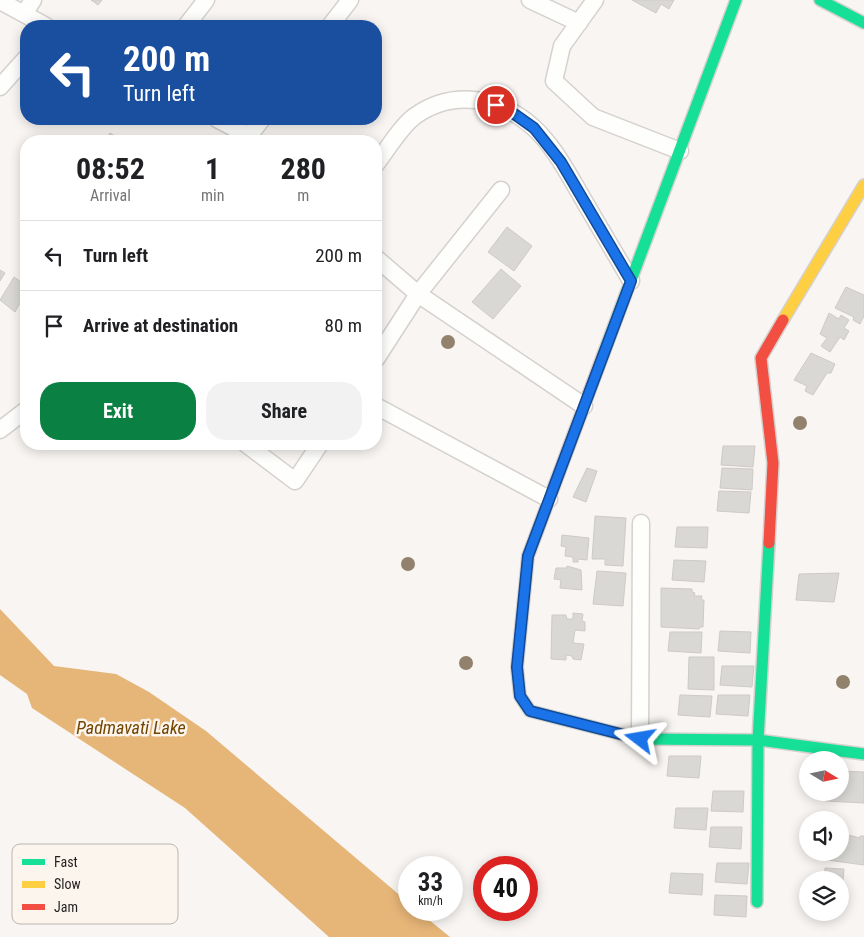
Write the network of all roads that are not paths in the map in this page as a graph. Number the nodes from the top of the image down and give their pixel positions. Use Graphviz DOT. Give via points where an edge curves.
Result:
graph roads {
  1 [pos="33,0"];
  2 [pos="206,0"];
  3 [pos="350,0"];
  4 [pos="530,0"];
  5 [pos="596,0"];
  6 [pos="736,0"];
  7 [pos="820,0"];
  8 [pos="0,2"];
  9 [pos="24,14"];
  10 [pos="35,20"];
  11 [pos="191,20"];
  12 [pos="335,20"];
  13 [pos="579,23"];
  14 [pos="864,23"];
  15 [pos="20,64"];
  16 [pos="0,86"];
  17 [pos="227,125"];
  18 [pos="243,135"];
  19 [pos="680,151"];
  20 [pos="382,157"];
  21 [pos="864,185"];
  22 [pos="501,190"];
  23 [pos="382,263"];
  24 [pos="631,281"];
  25 [pos="418,294"];
  26 [pos="382,348"];
  27 [pos="584,406"];
  28 [pos="382,409"];
  29 [pos="20,415"];
  30 [pos="0,430"];
  31 [pos="254,450"];
  32 [pos="316,450"];
  33 [pos="549,499"];
  34 [pos="641,523"];
  35 [pos="640,739"];
  36 [pos="758,740"];
  37 [pos="864,754"];
  38 [pos="757,902"];
  1 -- 9 [label="street"];
  2 -- 11 [label="street"];
  3 -- 12 [label="street"];
  4 -- 13 [label="street"];
  5 -- 13 [label="street"];
  6 -- 19 [label="street"];
  7 -- 14 [label="street"];
  8 -- 9 [label="street"];
  9 -- 10 [label="street"];
  13 -- 19 [label="street" via="562,46 554,81 593,117"];
  15 -- 16 [label="street"];
  17 -- 18 [label="street"];
  19 -- 24 [label="street"];
  20 -- 24 [label="street" via="414,117 439,103 461,98 483,99 510,111 534,128 561,162"];
  21 -- 36 [label="street" via="761,358 773,463"];
  22 -- 25 [label="street"];
  23 -- 25 [label="street"];
  24 -- 27 [label="street"];
  25 -- 26 [label="street"];
  25 -- 27 [label="street"];
  27 -- 33 [label="street"];
  28 -- 33 [label="street"];
  29 -- 30 [label="street"];
  31 -- 32 [label="street" via="294,481"];
  33 -- 35 [label="street" via="528,556 517,667 520,696 530,711"];
  34 -- 35 [label="street"];
  35 -- 36 [label="street"];
  36 -- 37 [label="street"];
  36 -- 38 [label="street"];
}
